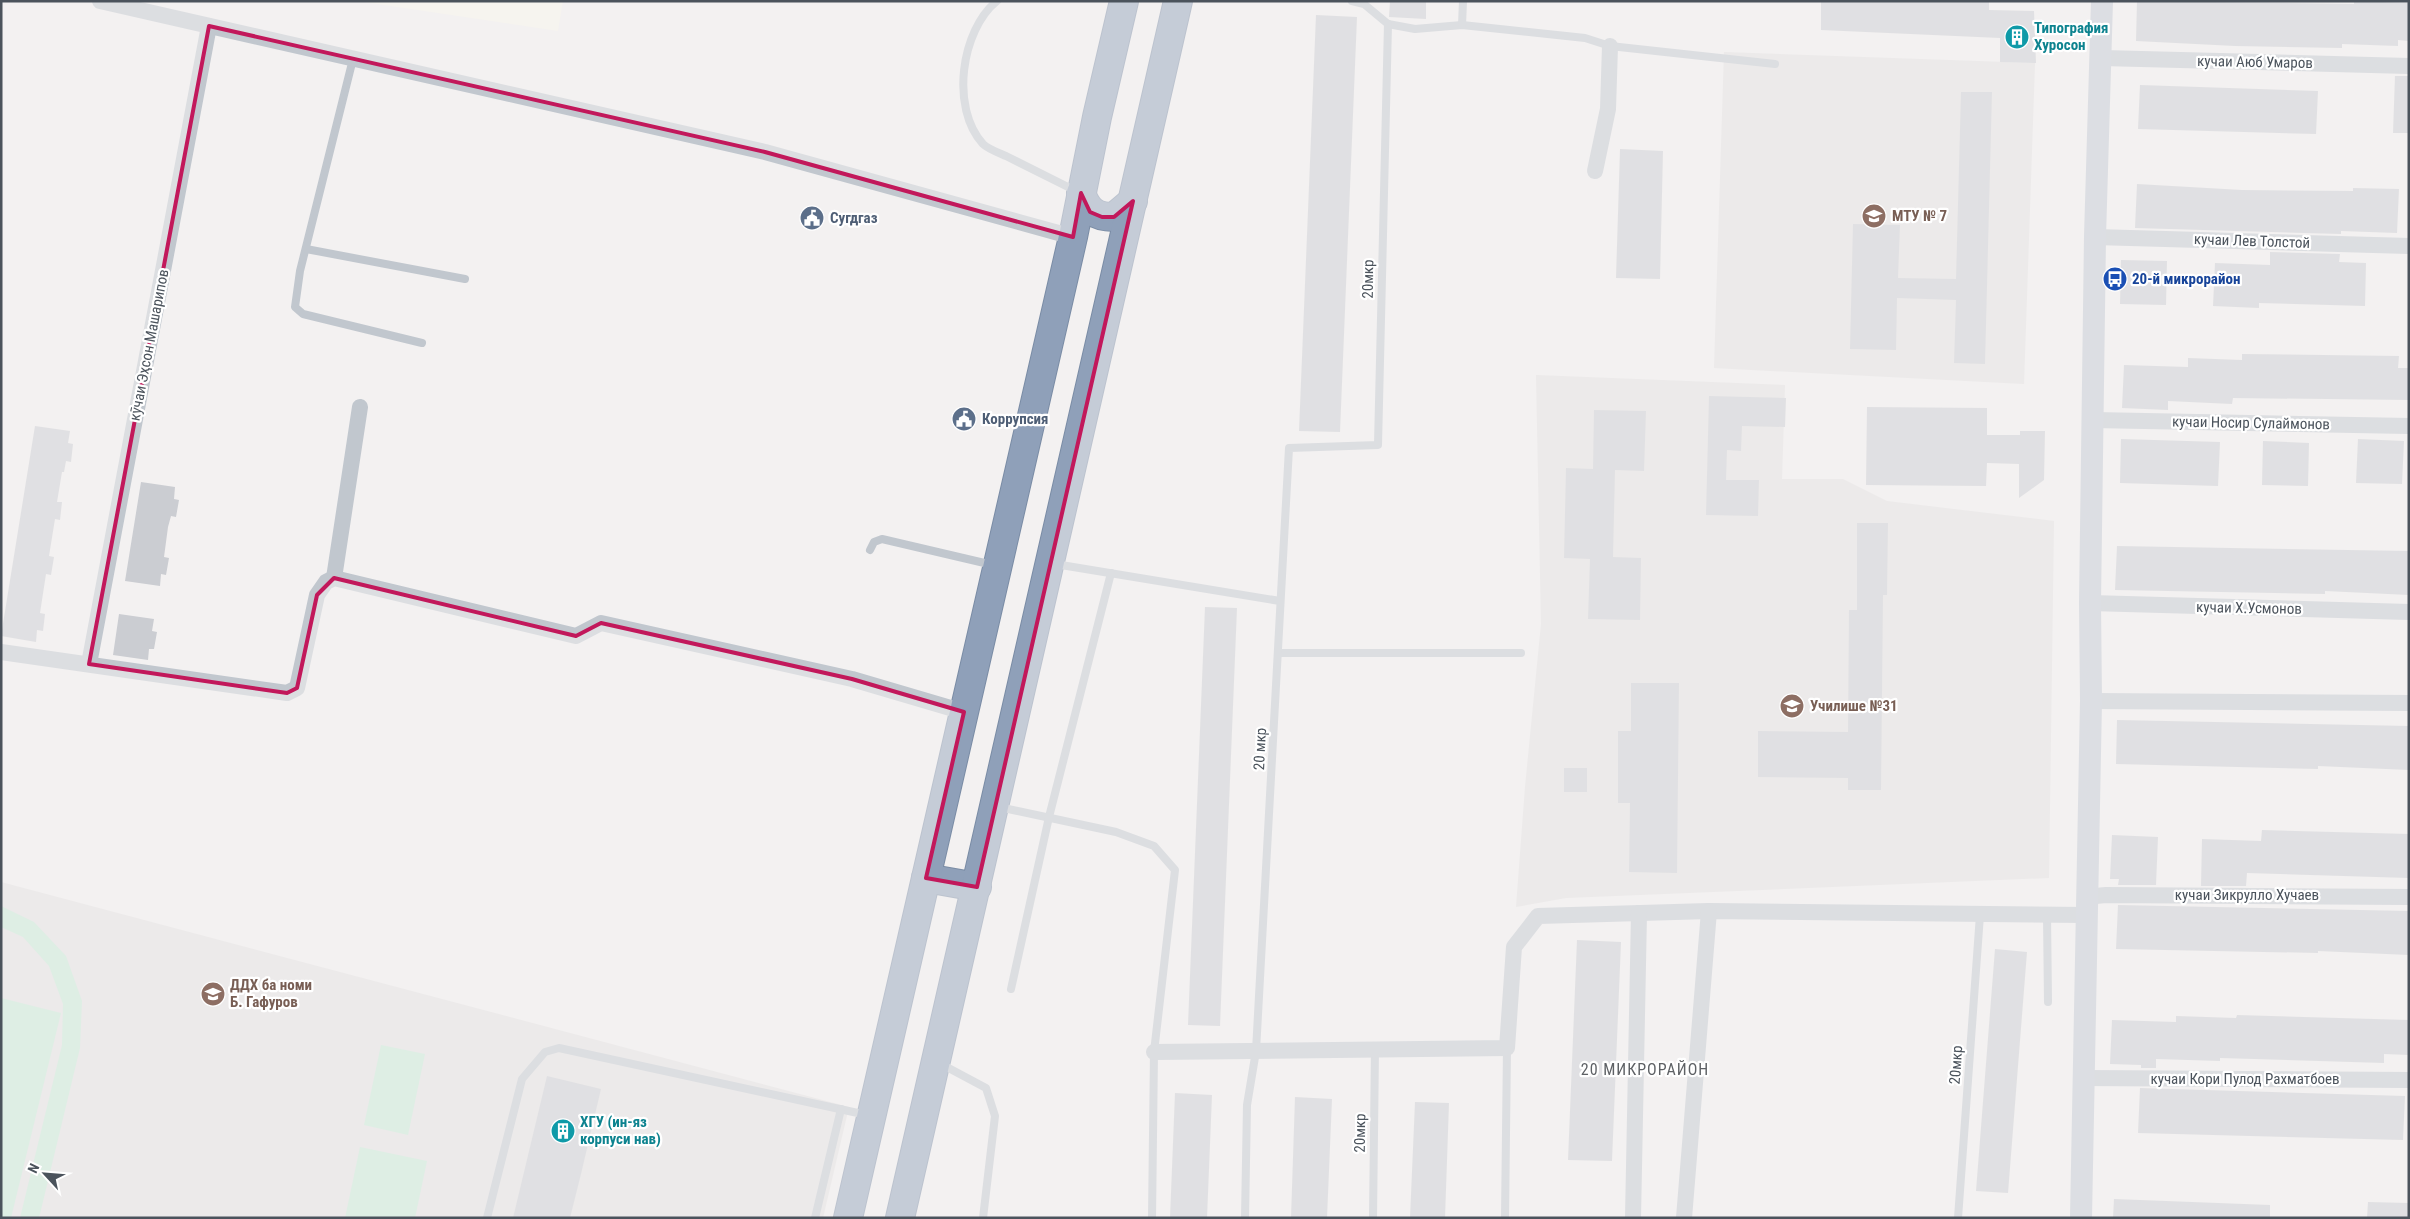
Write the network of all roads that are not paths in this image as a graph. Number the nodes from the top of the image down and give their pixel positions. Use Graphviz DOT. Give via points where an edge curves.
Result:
graph roads {
  1 [pos="100,1"];
  2 [pos="997,1"];
  3 [pos="1124,1"];
  4 [pos="1178,1"];
  5 [pos="1352,1"];
  6 [pos="1464,1"];
  7 [pos="2102,1"];
  8 [pos="1388,24"];
  9 [pos="1462,25"];
  10 [pos="209,26"];
  11 [pos="1610,46"];
  12 [pos="353,58"];
  13 [pos="2102,58"];
  14 [pos="1775,64"];
  15 [pos="2409,66"];
  16 [pos="1595,171"];
  17 [pos="1080,193"];
  18 [pos="1133,201"];
  19 [pos="1073,237"];
  20 [pos="2095,237"];
  21 [pos="2409,246"];
  22 [pos="306,249"];
  23 [pos="1122,250"];
  24 [pos="464,279"];
  25 [pos="422,343"];
  26 [pos="360,407"];
  27 [pos="2093,420"];
  28 [pos="2409,426"];
  29 [pos="1289,448"];
  30 [pos="870,550"];
  31 [pos="1050,563"];
  32 [pos="997,566"];
  33 [pos="1111,574"];
  34 [pos="334,578"];
  35 [pos="1280,601"];
  36 [pos="2090,603"];
  37 [pos="2409,612"];
  38 [pos="1,652"];
  39 [pos="1279,653"];
  40 [pos="1521,653"];
  41 [pos="89,664"];
  42 [pos="2091,702"];
  43 [pos="2409,703"];
  44 [pos="964,712"];
  45 [pos="994,806"];
  46 [pos="1049,817"];
  47 [pos="926,878"];
  48 [pos="977,887"];
  49 [pos="2409,896"];
  50 [pos="2085,906"];
  51 [pos="1709,911"];
  52 [pos="1639,913"];
  53 [pos="1980,915"];
  54 [pos="2047,915"];
  55 [pos="1011,989"];
  56 [pos="2048,1002"];
  57 [pos="1376,1048"];
  58 [pos="1506,1048"];
  59 [pos="1256,1051"];
  60 [pos="1154,1052"];
  61 [pos="936,1061"];
  62 [pos="2082,1078"];
  63 [pos="2409,1080"];
  64 [pos="841,1110"];
  65 [pos="871,1116"];
  66 [pos="487,1218"];
  67 [pos="815,1218"];
  68 [pos="848,1218"];
  69 [pos="900,1218"];
  70 [pos="983,1218"];
  71 [pos="1152,1218"];
  72 [pos="1245,1218"];
  73 [pos="1373,1218"];
  74 [pos="1504,1218"];
  75 [pos="1633,1218"];
  76 [pos="1684,1218"];
  77 [pos="1958,1218"];
  78 [pos="2081,1218"];
  1 -- 10 [label="street"];
  2 -- 17 [label="lane" via="973,33 964,62 964,99 971,125 983,145"];
  3 -- 17 [label="highway"];
  4 -- 18 [label="highway"];
  5 -- 8 [label="lane" via="1364,4"];
  6 -- 9 [label="lane"];
  7 -- 13 [label="main road"];
  8 -- 9 [label="lane" via="1415,29"];
  8 -- 29 [label="lane, 20мкр" via="1378,445"];
  9 -- 11 [label="lane" via="1584,38"];
  10 -- 12 [label="street"];
  10 -- 41 [label="street, кӯчаи Эҳсон Машарипов"];
  11 -- 14 [label="lane"];
  11 -- 16 [label="street" via="1608,108"];
  12 -- 19 [label="street" via="765,152"];
  12 -- 22 [label="lane"];
  13 -- 15 [label="street, кучаи Аюб Умаров"];
  13 -- 20 [label="main road"];
  17 -- 18 [label="highway" via="1090,212 1102,217 1114,217"];
  17 -- 19 [label="highway"];
  18 -- 23 [label="highway"];
  19 -- 23 [label="highway" via="1086,228 1106,228 1116,236"];
  19 -- 32 [label="highway"];
  20 -- 21 [label="street, кучаи Лев Толстой"];
  20 -- 27 [label="main road"];
  22 -- 24 [label="lane"];
  22 -- 25 [label="lane" via="295,307 298,311"];
  23 -- 31 [label="highway"];
  26 -- 34 [label="street"];
  27 -- 28 [label="street, кучаи Носир Сулаймонов"];
  27 -- 36 [label="main road"];
  29 -- 35 [label="lane, 20 мкр"];
  30 -- 32 [label="lane" via="874,542 882,539"];
  31 -- 33 [label="lane"];
  31 -- 45 [label="highway"];
  32 -- 44 [label="highway"];
  33 -- 35 [label="lane"];
  33 -- 46 [label="lane"];
  34 -- 41 [label="street" via="326,582 317,595 297,688 287,693"];
  34 -- 44 [label="street" via="576,636 601,623 852,679"];
  35 -- 39 [label="lane, 20 мкр"];
  36 -- 37 [label="street, кучаи Х.Усмонов"];
  36 -- 42 [label="main road"];
  38 -- 41 [label="street"];
  39 -- 40 [label="lane"];
  39 -- 59 [label="lane, 20 мкр"];
  42 -- 43 [label="street"];
  42 -- 50 [label="main road"];
  44 -- 47 [label="highway"];
  45 -- 46 [label="lane"];
  45 -- 48 [label="highway"];
  46 -- 55 [label="lane"];
  46 -- 60 [label="lane" via="1116,832 1154,846 1175,870"];
  47 -- 48 [label="highway"];
  47 -- 65 [label="highway"];
  48 -- 61 [label="highway"];
  49 -- 50 [label="street, кучаи Зикрулло Хучаев" via="2106,894"];
  50 -- 54 [label="street, кучаи Зикрулло Хучаев"];
  50 -- 62 [label="main road"];
  51 -- 52 [label="street, кучаи Зикрулло Хучаев"];
  51 -- 53 [label="street, кучаи Зикрулло Хучаев"];
  51 -- 76 [label="street"];
  52 -- 58 [label="street, кучаи Зикрулло Хучаев" via="1538,916 1514,947"];
  52 -- 75 [label="street"];
  53 -- 54 [label="street, кучаи Зикрулло Хучаев"];
  53 -- 77 [label="lane, 20мкр"];
  54 -- 56 [label="lane"];
  57 -- 58 [label="street"];
  57 -- 59 [label="street"];
  57 -- 73 [label="lane, 20мкр"];
  58 -- 74 [label="lane"];
  59 -- 60 [label="street"];
  59 -- 72 [label="lane" via="1247,1105"];
  60 -- 71 [label="lane"];
  61 -- 69 [label="highway"];
  61 -- 70 [label="lane" via="986,1088 995,1116"];
  62 -- 63 [label="street, кучаи Кори Пулод Рахматбоев"];
  62 -- 78 [label="main road"];
  64 -- 65 [label="lane"];
  64 -- 66 [label="lane" via="559,1048 545,1052 522,1079"];
  64 -- 67 [label="lane"];
  65 -- 68 [label="highway"];
}
